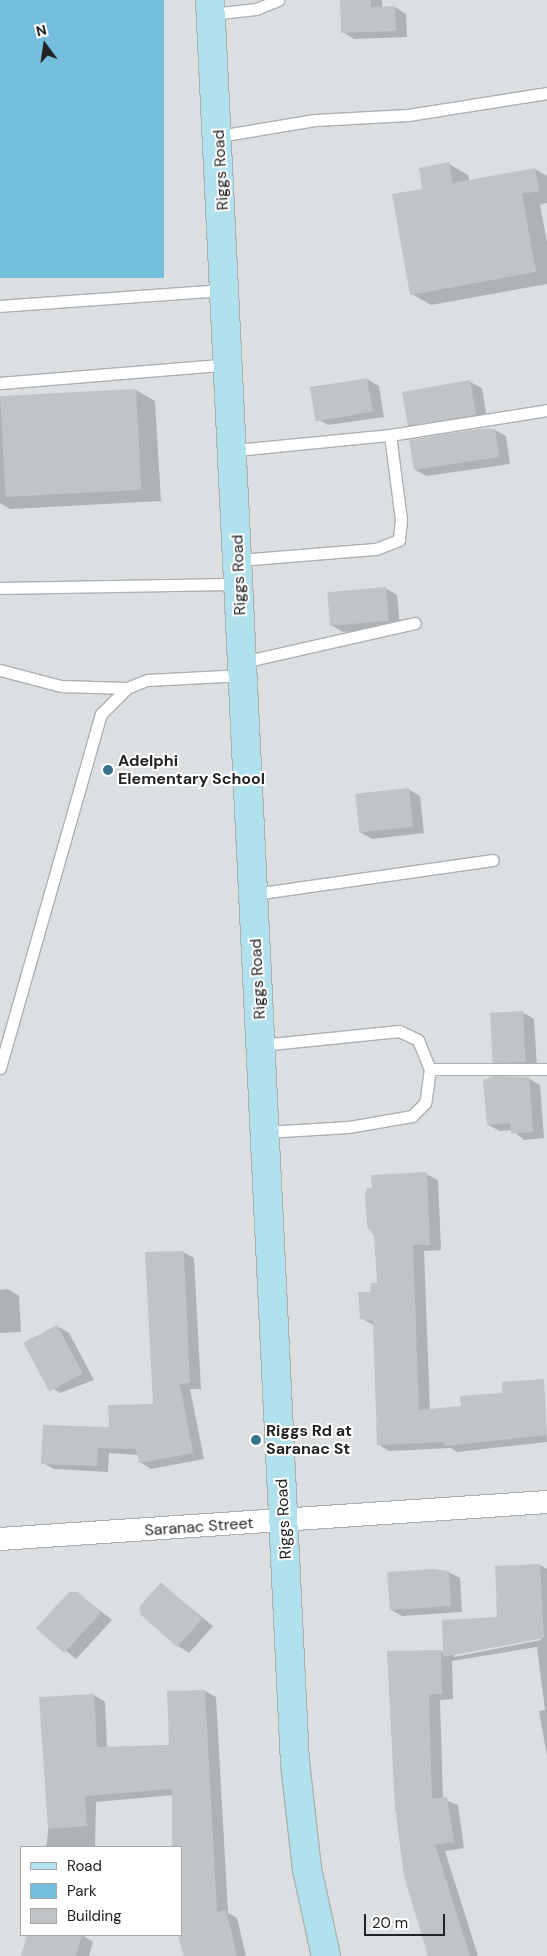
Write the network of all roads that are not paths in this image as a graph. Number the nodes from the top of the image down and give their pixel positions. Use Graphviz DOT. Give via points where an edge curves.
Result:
graph roads {
  1 [pos="278,0"];
  2 [pos="211,7"];
  3 [pos="547,93"];
  4 [pos="219,136"];
  5 [pos="228,290"];
  6 [pos="0,306"];
  7 [pos="231,364"];
  8 [pos="0,383"];
  9 [pos="547,410"];
  10 [pos="390,435"];
  11 [pos="236,450"];
  12 [pos="239,572"];
  13 [pos="0,588"];
  14 [pos="415,623"];
  15 [pos="243,668"];
  16 [pos="0,670"];
  17 [pos="126,688"];
  18 [pos="493,860"];
  19 [pos="254,894"];
  20 [pos="261,1045"];
  21 [pos="1,1063"];
  22 [pos="430,1069"];
  23 [pos="547,1069"];
  24 [pos="266,1132"];
  25 [pos="547,1502"];
  26 [pos="284,1521"];
  27 [pos="0,1539"];
  28 [pos="326,1956"];
  1 -- 2 [label="lane" via="256,9"];
  2 -- 4 [label="main road, Riggs Road"];
  3 -- 4 [label="lane" via="408,116 315,120"];
  4 -- 5 [label="main road, Riggs Road"];
  5 -- 6 [label="lane"];
  5 -- 7 [label="main road, Riggs Road"];
  7 -- 8 [label="lane"];
  7 -- 11 [label="main road, Riggs Road"];
  9 -- 10 [label="lane"];
  10 -- 11 [label="lane"];
  10 -- 12 [label="lane" via="401,520 399,540 375,549"];
  11 -- 12 [label="main road, Riggs Road"];
  12 -- 13 [label="lane"];
  12 -- 15 [label="main road, Riggs Road"];
  14 -- 15 [label="lane"];
  15 -- 17 [label="lane" via="147,680"];
  15 -- 19 [label="main road, Riggs Road"];
  16 -- 17 [label="lane" via="61,686"];
  17 -- 21 [label="lane" via="101,714"];
  18 -- 19 [label="lane"];
  19 -- 20 [label="main road, Riggs Road"];
  20 -- 22 [label="lane" via="399,1031 418,1040"];
  20 -- 24 [label="main road, Riggs Road"];
  22 -- 23 [label="lane"];
  22 -- 24 [label="lane" via="425,1103 412,1116 348,1127"];
  24 -- 26 [label="main road, Riggs Road"];
  25 -- 26 [label="street, Saranac Street"];
  26 -- 27 [label="street, Saranac Street"];
  26 -- 28 [label="main road, Riggs Road" via="295,1762 308,1869"];
}
